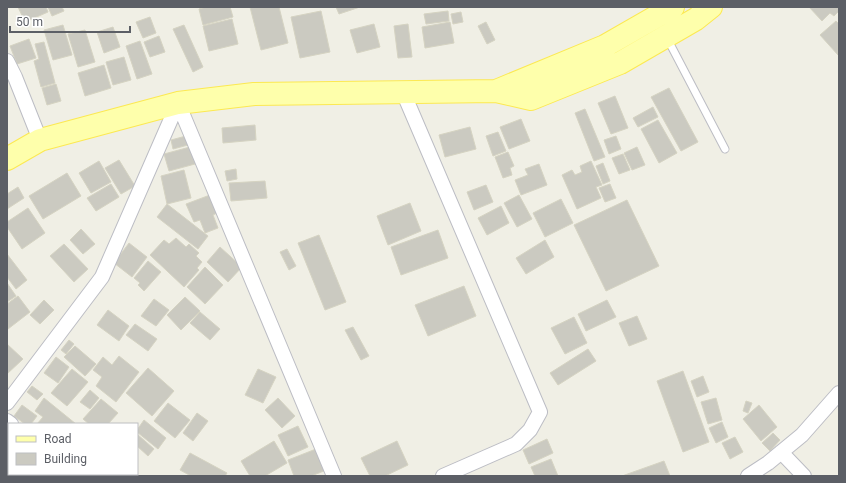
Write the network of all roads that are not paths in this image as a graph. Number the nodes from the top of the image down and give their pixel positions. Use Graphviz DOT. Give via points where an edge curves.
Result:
graph roads {
  1 [pos="711,7"];
  2 [pos="661,21"];
  3 [pos="7,61"];
  4 [pos="403,92"];
  5 [pos="178,102"];
  6 [pos="40,140"];
  7 [pos="725,148"];
  8 [pos="7,159"];
  9 [pos="839,393"];
  10 [pos="7,403"];
  11 [pos="781,452"];
  12 [pos="334,476"];
  13 [pos="443,476"];
  14 [pos="748,476"];
  15 [pos="804,476"];
  1 -- 2 [label="main road" via="696,19"];
  2 -- 4 [label="main road" via="496,91"];
  2 -- 7 [label="lane"];
  3 -- 6 [label="street"];
  4 -- 5 [label="main road" via="254,94"];
  4 -- 13 [label="street" via="540,412 530,430 516,444"];
  5 -- 6 [label="main road"];
  5 -- 10 [label="street" via="102,277"];
  5 -- 12 [label="street"];
  6 -- 8 [label="main road"];
  9 -- 11 [label="street" via="802,435"];
  11 -- 14 [label="street"];
  11 -- 15 [label="street"];
}
